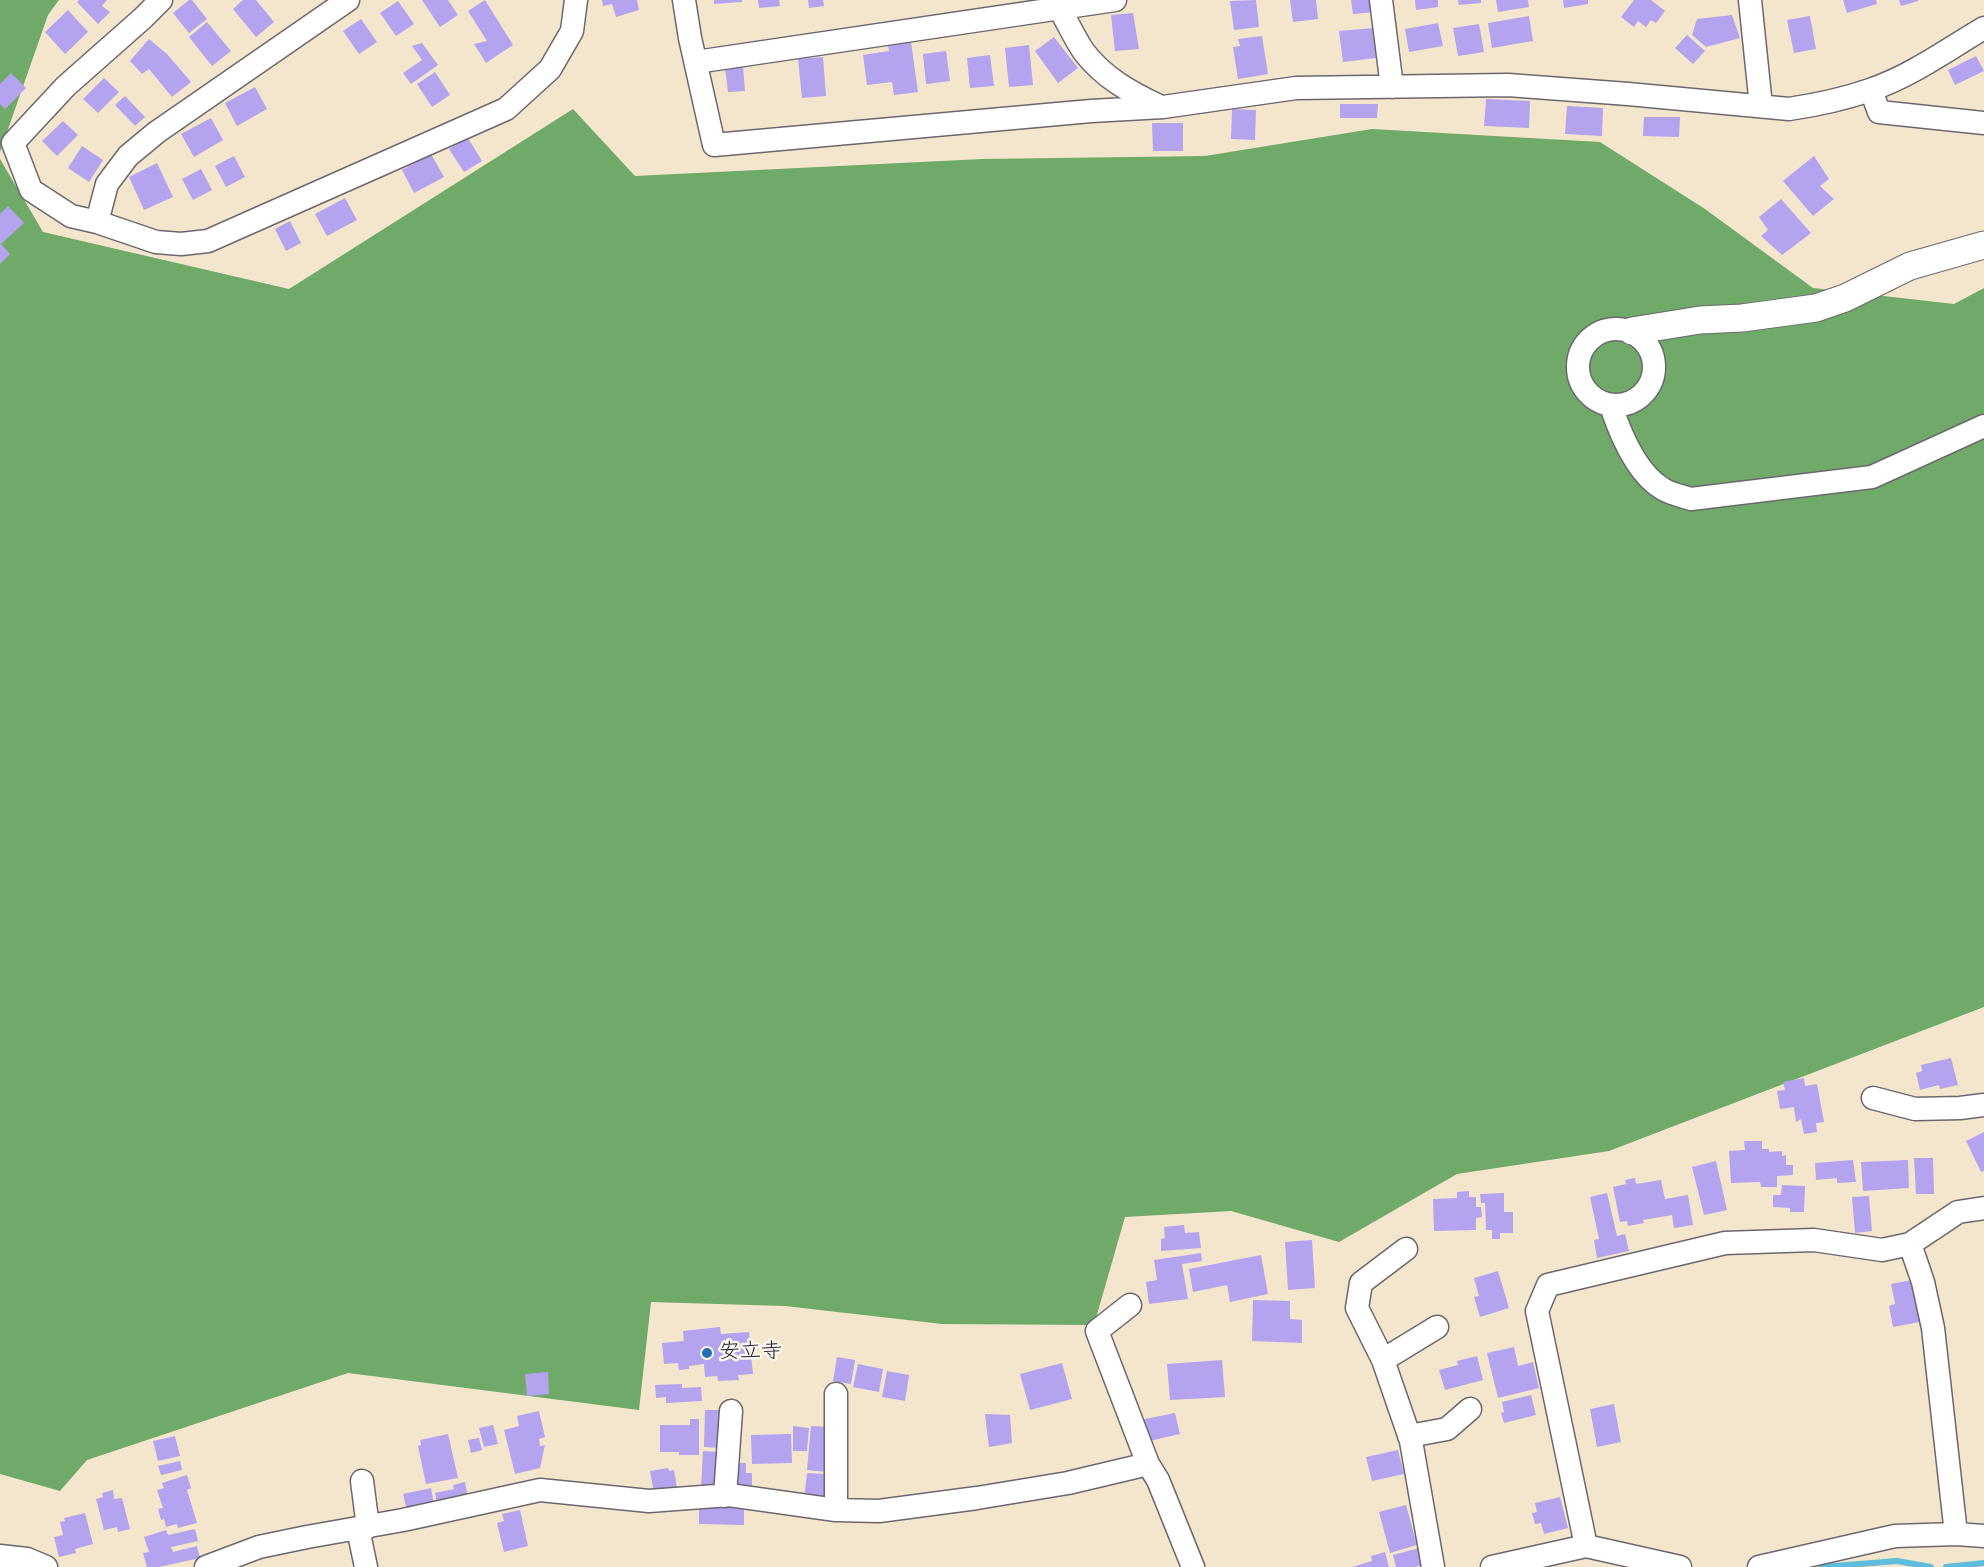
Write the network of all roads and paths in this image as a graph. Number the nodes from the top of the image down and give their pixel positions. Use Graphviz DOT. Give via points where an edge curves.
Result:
graph roads {
  1 [pos="161,0"];
  2 [pos="348,0"];
  3 [pos="576,0"];
  4 [pos="684,0"];
  5 [pos="1115,0"];
  6 [pos="1381,0"];
  7 [pos="1750,0"];
  8 [pos="1056,4"];
  9 [pos="1984,28"];
  10 [pos="696,62"];
  11 [pos="1392,87"];
  12 [pos="1871,90"];
  13 [pos="1761,106"];
  14 [pos="1163,107"];
  15 [pos="1984,123"];
  16 [pos="97,222"];
  17 [pos="1984,245"];
  18 [pos="1632,331"];
  19 [pos="1611,406"];
  20 [pos="1984,426"];
  21 [pos="1873,1098"];
  22 [pos="1984,1105"];
  23 [pos="1984,1208"];
  24 [pos="1910,1244"];
  25 [pos="1406,1250"];
  26 [pos="1130,1305"];
  27 [pos="1437,1328"];
  28 [pos="1383,1360"];
  29 [pos="836,1394"];
  30 [pos="1470,1409"];
  31 [pos="731,1412"];
  32 [pos="1409,1436"];
  33 [pos="1148,1464"];
  34 [pos="362,1481"];
  35 [pos="725,1496"];
  36 [pos="836,1510"];
  37 [pos="363,1528"];
  38 [pos="1956,1534"];
  39 [pos="1984,1536"];
  40 [pos="1586,1545"];
  41 [pos="0,1556"];
  42 [pos="46,1567"];
  43 [pos="206,1567"];
  44 [pos="366,1567"];
  45 [pos="1193,1567"];
  46 [pos="1433,1567"];
  47 [pos="1492,1567"];
  48 [pos="1680,1567"];
  49 [pos="1759,1567"];
  1 -- 16 [label="street" via="66,86 14,143 31,190 71,216"];
  2 -- 16 [label="street" via="128,156 107,184"];
  3 -- 16 [label="street" via="572,31 550,69 506,109 208,241 156,242"];
  4 -- 10 [label="street"];
  5 -- 8 [label="street"];
  6 -- 11 [label="street"];
  7 -- 13 [label="street"];
  8 -- 10 [label="street"];
  8 -- 14 [label="street" via="1084,51 1102,72 1127,91"];
  9 -- 12 [label="street" via="1911,72"];
  10 -- 14 [label="street" via="714,145"];
  11 -- 13 [label="street" via="1508,85"];
  11 -- 14 [label="street" via="1296,88"];
  12 -- 13 [label="street" via="1789,109"];
  12 -- 15 [label="street" via="1879,111"];
  17 -- 18 [label="street" via="1910,266 1816,308"];
  18 -- 19 [label="street" via="1649,345 1655,366 1649,388 1632,402"];
  18 -- 19 [label="street" via="1610,328 1590,337 1578,356 1578,378 1590,397"];
  19 -- 20 [label="street" via="1620,435 1642,470 1663,489 1691,499 1872,477"];
  21 -- 22 [label="street" via="1915,1109"];
  23 -- 24 [label="street" via="1958,1212"];
  24 -- 38 [label="street" via="1934,1328"];
  24 -- 40 [label="street" via="1882,1250 1814,1240 1725,1244 1548,1285 1537,1311"];
  25 -- 28 [label="street" via="1360,1283 1357,1308"];
  26 -- 33 [label="street" via="1096,1331"];
  27 -- 28 [label="street"];
  28 -- 32 [label="street"];
  29 -- 36 [label="street"];
  30 -- 32 [label="street" via="1447,1429"];
  31 -- 35 [label="street"];
  32 -- 46 [label="street"];
  33 -- 36 [label="street" via="1068,1483 977,1498 879,1511"];
  33 -- 45 [label="street"];
  34 -- 37 [label="street"];
  35 -- 36 [label="street"];
  35 -- 37 [label="street" via="649,1501 540,1490"];
  37 -- 43 [label="street" via="259,1547"];
  37 -- 44 [label="street"];
  38 -- 39 [label="street"];
  38 -- 49 [label="street" via="1895,1536"];
  40 -- 47 [label="street"];
  40 -- 48 [label="street"];
  41 -- 42 [label="street" via="27,1559"];
}
